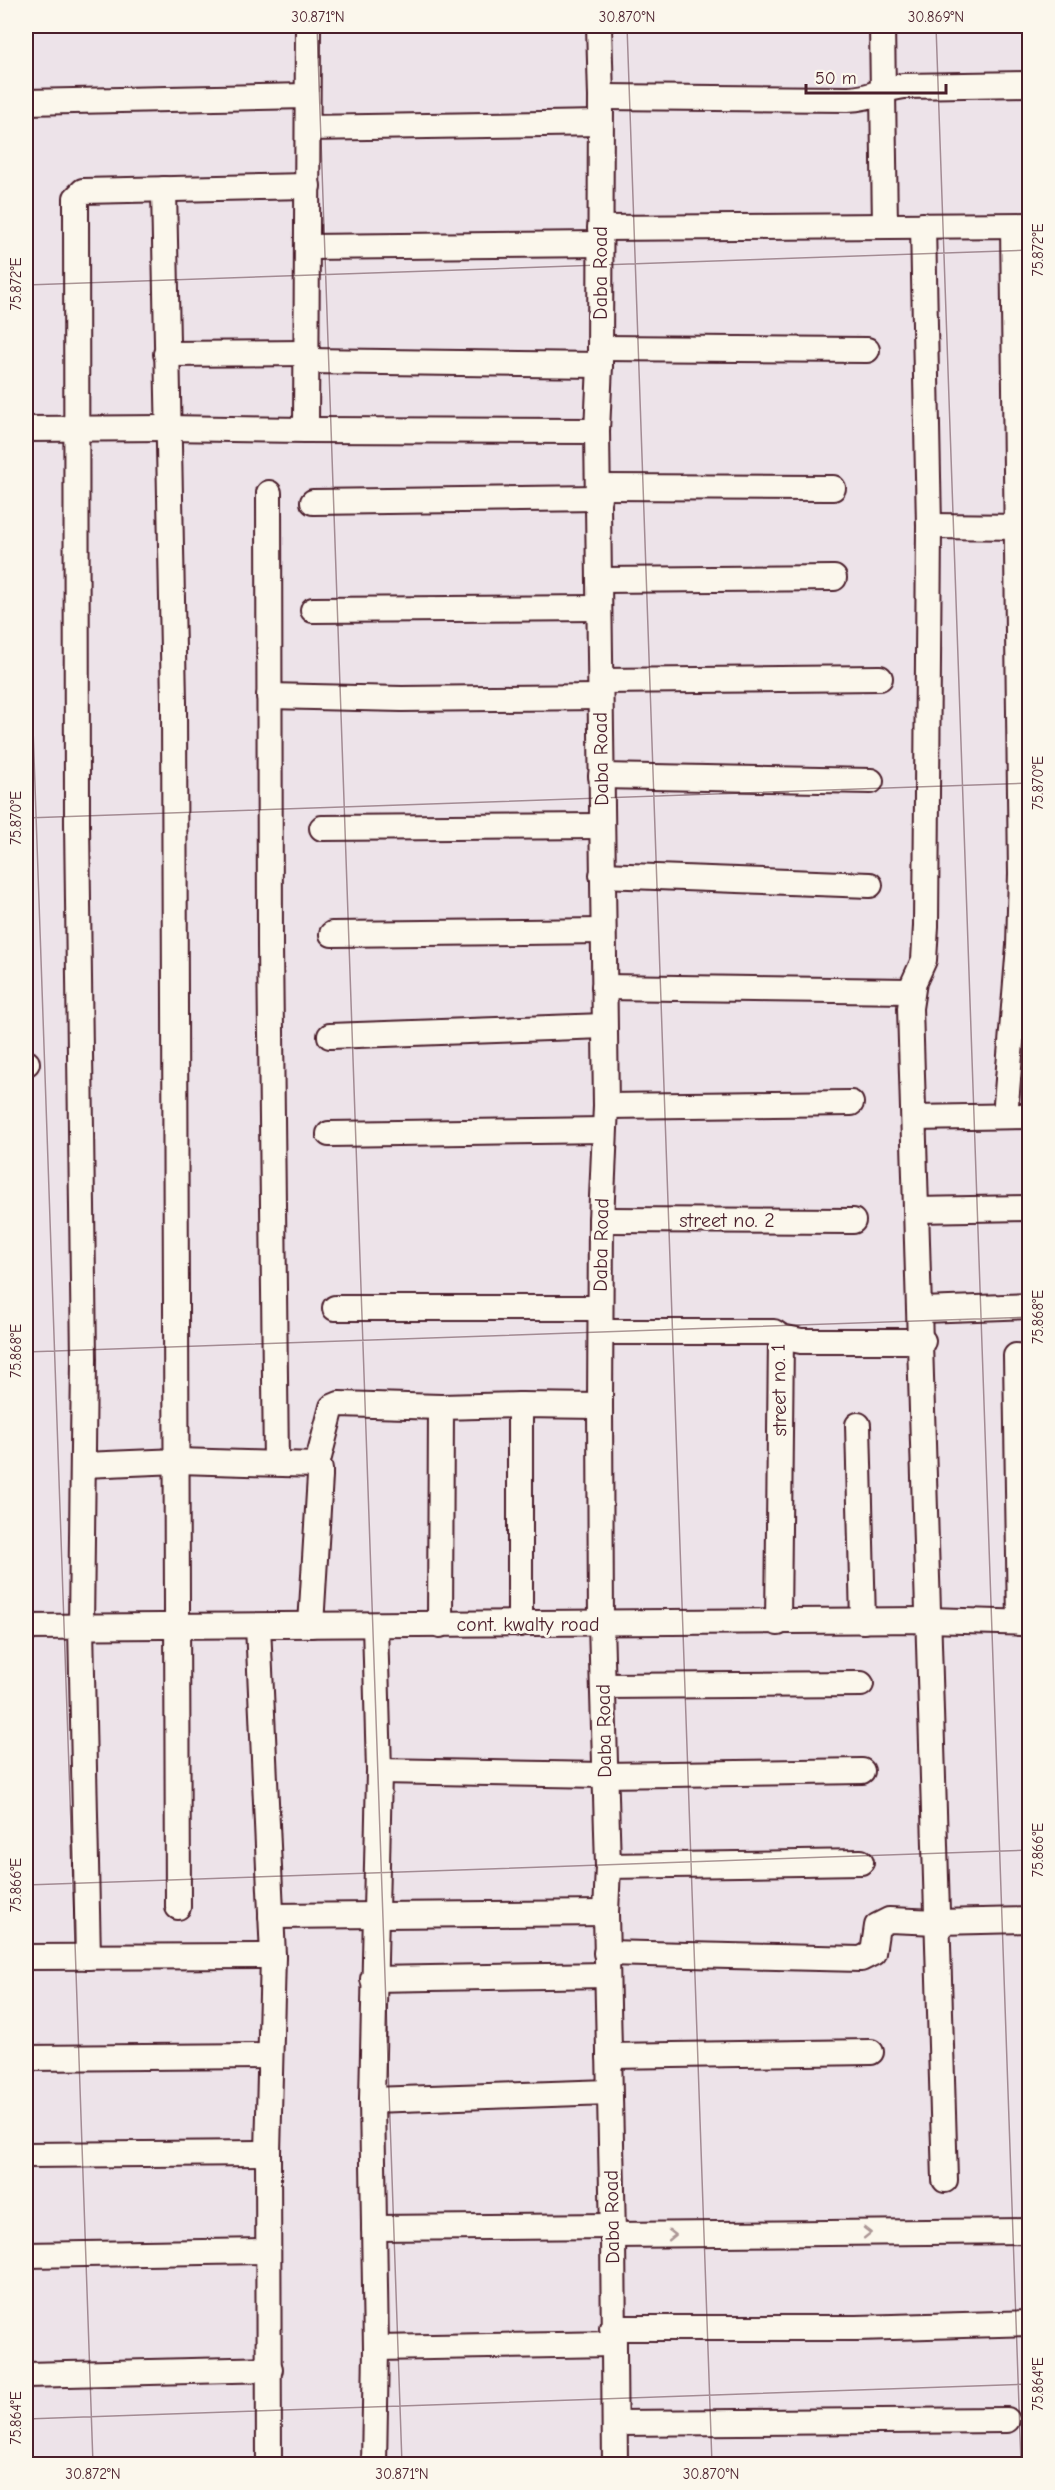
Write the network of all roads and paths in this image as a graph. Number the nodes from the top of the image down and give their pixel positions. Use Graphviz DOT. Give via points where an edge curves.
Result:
graph roads {
  1 [pos="308,26"];
  2 [pos="599,26"];
  3 [pos="882,26"];
  4 [pos="1029,84"];
  5 [pos="882,92"];
  6 [pos="306,96"];
  7 [pos="601,97"];
  8 [pos="26,102"];
  9 [pos="600,123"];
  10 [pos="308,128"];
  11 [pos="308,186"];
  12 [pos="164,189"];
  13 [pos="885,225"];
  14 [pos="923,225"];
  15 [pos="1021,226"];
  16 [pos="600,236"];
  17 [pos="308,247"];
  18 [pos="867,350"];
  19 [pos="166,354"];
  20 [pos="308,357"];
  21 [pos="600,357"];
  22 [pos="167,428"];
  23 [pos="26,429"];
  24 [pos="74,429"];
  25 [pos="306,430"];
  26 [pos="597,431"];
  27 [pos="833,488"];
  28 [pos="599,492"];
  29 [pos="269,493"];
  30 [pos="313,502"];
  31 [pos="929,526"];
  32 [pos="1022,527"];
  33 [pos="834,578"];
  34 [pos="600,580"];
  35 [pos="599,608"];
  36 [pos="313,610"];
  37 [pos="880,678"];
  38 [pos="601,689"];
  39 [pos="269,696"];
  40 [pos="601,776"];
  41 [pos="871,781"];
  42 [pos="601,826"];
  43 [pos="322,828"];
  44 [pos="602,874"];
  45 [pos="870,885"];
  46 [pos="603,931"];
  47 [pos="332,934"];
  48 [pos="604,987"];
  49 [pos="912,991"];
  50 [pos="604,1026"];
  51 [pos="330,1036"];
  52 [pos="851,1103"];
  53 [pos="1005,1116"];
  54 [pos="1029,1116"];
  55 [pos="605,1118"];
  56 [pos="914,1118"];
  57 [pos="329,1134"];
  58 [pos="1029,1208"];
  59 [pos="916,1210"];
  60 [pos="601,1220"];
  61 [pos="853,1221"];
  62 [pos="1029,1306"];
  63 [pos="335,1308"];
  64 [pos="922,1310"];
  65 [pos="600,1320"];
  66 [pos="781,1337"];
  67 [pos="923,1341"];
  68 [pos="1016,1356"];
  69 [pos="520,1405"];
  70 [pos="600,1406"];
  71 [pos="441,1407"];
  72 [pos="858,1425"];
  73 [pos="178,1461"];
  74 [pos="276,1463"];
  75 [pos="84,1465"];
  76 [pos="317,1465"];
  77 [pos="928,1620"];
  78 [pos="863,1622"];
  79 [pos="778,1623"];
  80 [pos="1025,1623"];
  81 [pos="520,1624"];
  82 [pos="601,1624"];
  83 [pos="178,1625"];
  84 [pos="311,1625"];
  85 [pos="375,1625"];
  86 [pos="440,1625"];
  87 [pos="258,1626"];
  88 [pos="26,1627"];
  89 [pos="81,1627"];
  90 [pos="861,1684"];
  91 [pos="603,1686"];
  92 [pos="379,1771"];
  93 [pos="862,1771"];
  94 [pos="604,1775"];
  95 [pos="861,1862"];
  96 [pos="608,1866"];
  97 [pos="178,1907"];
  98 [pos="606,1913"];
  99 [pos="374,1914"];
  100 [pos="271,1916"];
  101 [pos="1029,1920"];
  102 [pos="938,1922"];
  103 [pos="273,1956"];
  104 [pos="26,1957"];
  105 [pos="88,1957"];
  106 [pos="607,1964"];
  107 [pos="373,1979"];
  108 [pos="870,2052"];
  109 [pos="269,2056"];
  110 [pos="609,2056"];
  111 [pos="26,2058"];
  112 [pos="609,2092"];
  113 [pos="372,2100"];
  114 [pos="268,2153"];
  115 [pos="26,2155"];
  116 [pos="945,2180"];
  117 [pos="374,2228"];
  118 [pos="613,2230"];
  119 [pos="1029,2231"];
  120 [pos="268,2251"];
  121 [pos="26,2254"];
  122 [pos="1029,2323"];
  123 [pos="612,2336"];
  124 [pos="376,2348"];
  125 [pos="270,2369"];
  126 [pos="26,2375"];
  127 [pos="1007,2420"];
  128 [pos="616,2423"];
  129 [pos="269,2464"];
  130 [pos="374,2464"];
  131 [pos="615,2464"];
  1 -- 6 [label="street"];
  2 -- 7 [label="street, Daba Road"];
  3 -- 5 [label="street"];
  4 -- 5 [label="street" via="904,86"];
  5 -- 7 [label="street" via="868,98 848,99"];
  5 -- 13 [label="street"];
  6 -- 8 [label="street"];
  6 -- 10 [label="street"];
  7 -- 9 [label="street, Daba Road"];
  9 -- 10 [label="street"];
  9 -- 16 [label="street, Daba Road"];
  10 -- 11 [label="street"];
  11 -- 12 [label="street"];
  11 -- 17 [label="street"];
  12 -- 19 [label="street"];
  12 -- 24 [label="street" via="83,191 76,198"];
  13 -- 14 [label="street"];
  13 -- 16 [label="street"];
  14 -- 15 [label="street"];
  14 -- 31 [label="street"];
  15 -- 32 [label="street"];
  16 -- 17 [label="street"];
  16 -- 21 [label="street, Daba Road"];
  17 -- 20 [label="street"];
  18 -- 21 [label="street"];
  19 -- 20 [label="street"];
  19 -- 22 [label="street"];
  20 -- 21 [label="street"];
  20 -- 25 [label="street"];
  21 -- 26 [label="street, Daba Road"];
  22 -- 24 [label="street"];
  22 -- 25 [label="street"];
  22 -- 73 [label="street" via="174,702"];
  23 -- 24 [label="street"];
  24 -- 75 [label="street"];
  25 -- 26 [label="street"];
  26 -- 28 [label="street, Daba Road"];
  27 -- 28 [label="street"];
  28 -- 30 [label="street"];
  28 -- 34 [label="street, Daba Road"];
  29 -- 39 [label="street"];
  31 -- 32 [label="street"];
  31 -- 49 [label="street" via="925,949"];
  32 -- 53 [label="street" via="1021,884"];
  33 -- 34 [label="street"];
  34 -- 35 [label="street, Daba Road"];
  35 -- 36 [label="street"];
  35 -- 38 [label="street, Daba Road"];
  37 -- 38 [label="street"];
  38 -- 39 [label="street" via="402,699"];
  38 -- 40 [label="street, Daba Road"];
  39 -- 74 [label="street"];
  40 -- 41 [label="street"];
  40 -- 42 [label="street, Daba Road"];
  42 -- 43 [label="street"];
  42 -- 44 [label="street, Daba Road"];
  44 -- 45 [label="street"];
  44 -- 46 [label="street, Daba Road"];
  46 -- 47 [label="street"];
  46 -- 48 [label="street, Daba Road"];
  48 -- 49 [label="street"];
  48 -- 50 [label="street, Daba Road"];
  49 -- 56 [label="street" via="909,1008"];
  50 -- 51 [label="street"];
  50 -- 55 [label="street, Daba Road"];
  52 -- 55 [label="street"];
  53 -- 54 [label="street"];
  53 -- 56 [label="street"];
  55 -- 57 [label="street"];
  55 -- 60 [label="street, Daba Road"];
  56 -- 59 [label="street"];
  58 -- 59 [label="street"];
  59 -- 64 [label="street"];
  60 -- 61 [label="street, street no. 2"];
  60 -- 65 [label="street, Daba Road"];
  62 -- 64 [label="street"];
  63 -- 65 [label="street, street no. 1"];
  64 -- 67 [label="street"];
  65 -- 66 [label="street, street no. 1" via="774,1332"];
  65 -- 70 [label="street, Daba Road"];
  66 -- 67 [label="street" via="801,1341"];
  66 -- 79 [label="street, street no. 1"];
  67 -- 77 [label="street"];
  68 -- 80 [label="street"];
  69 -- 70 [label="street"];
  69 -- 71 [label="street"];
  69 -- 81 [label="street"];
  70 -- 82 [label="street, Daba Road"];
  71 -- 76 [label="street" via="335,1405 329,1412"];
  71 -- 86 [label="street"];
  72 -- 78 [label="street"];
  73 -- 74 [label="street"];
  73 -- 75 [label="street"];
  73 -- 83 [label="street"];
  74 -- 76 [label="street"];
  75 -- 89 [label="street"];
  76 -- 84 [label="street" via="320,1476"];
  77 -- 78 [label="street, cont. kwalty road"];
  77 -- 80 [label="street, cont. kwalty road"];
  77 -- 102 [label="street"];
  78 -- 79 [label="street, cont. kwalty road"];
  79 -- 82 [label="street, cont. kwalty road"];
  81 -- 82 [label="street, cont. kwalty road"];
  81 -- 86 [label="street, cont. kwalty road"];
  82 -- 91 [label="street, Daba Road"];
  83 -- 87 [label="street, cont. kwalty road"];
  83 -- 89 [label="street, cont. kwalty road"];
  83 -- 97 [label="street"];
  84 -- 85 [label="street, cont. kwalty road"];
  84 -- 87 [label="street, cont. kwalty road"];
  85 -- 86 [label="street, cont. kwalty road"];
  85 -- 92 [label="street"];
  87 -- 100 [label="street"];
  88 -- 89 [label="street, cont. kwalty road"];
  89 -- 105 [label="street"];
  90 -- 91 [label="street"];
  91 -- 94 [label="street, Daba Road"];
  92 -- 94 [label="street"];
  92 -- 99 [label="street"];
  93 -- 94 [label="street"];
  94 -- 96 [label="street, Daba Road"];
  95 -- 96 [label="street"];
  96 -- 98 [label="street, Daba Road"];
  98 -- 99 [label="street"];
  98 -- 106 [label="street, Daba Road"];
  99 -- 100 [label="street"];
  99 -- 107 [label="street"];
  100 -- 103 [label="street"];
  101 -- 102 [label="street"];
  102 -- 106 [label="street" via="881,1923 876,1930 873,1953 861,1959"];
  102 -- 116 [label="street"];
  103 -- 105 [label="street"];
  103 -- 109 [label="street"];
  104 -- 105 [label="street"];
  106 -- 107 [label="street"];
  106 -- 110 [label="street, Daba Road"];
  107 -- 113 [label="street"];
  108 -- 110 [label="street"];
  109 -- 111 [label="street"];
  109 -- 114 [label="street"];
  110 -- 112 [label="street, Daba Road"];
  112 -- 113 [label="street"];
  112 -- 118 [label="street, Daba Road"];
  113 -- 117 [label="street"];
  114 -- 115 [label="street"];
  114 -- 120 [label="street"];
  117 -- 118 [label="street"];
  117 -- 124 [label="street"];
  118 -- 119 [label="street, one-way"];
  118 -- 123 [label="street, Daba Road"];
  120 -- 121 [label="street"];
  120 -- 125 [label="street"];
  122 -- 123 [label="street"];
  123 -- 124 [label="street"];
  123 -- 128 [label="street, Daba Road"];
  124 -- 130 [label="street"];
  125 -- 126 [label="street"];
  125 -- 129 [label="street"];
  127 -- 128 [label="street"];
  128 -- 131 [label="street, Daba Road"];
}
